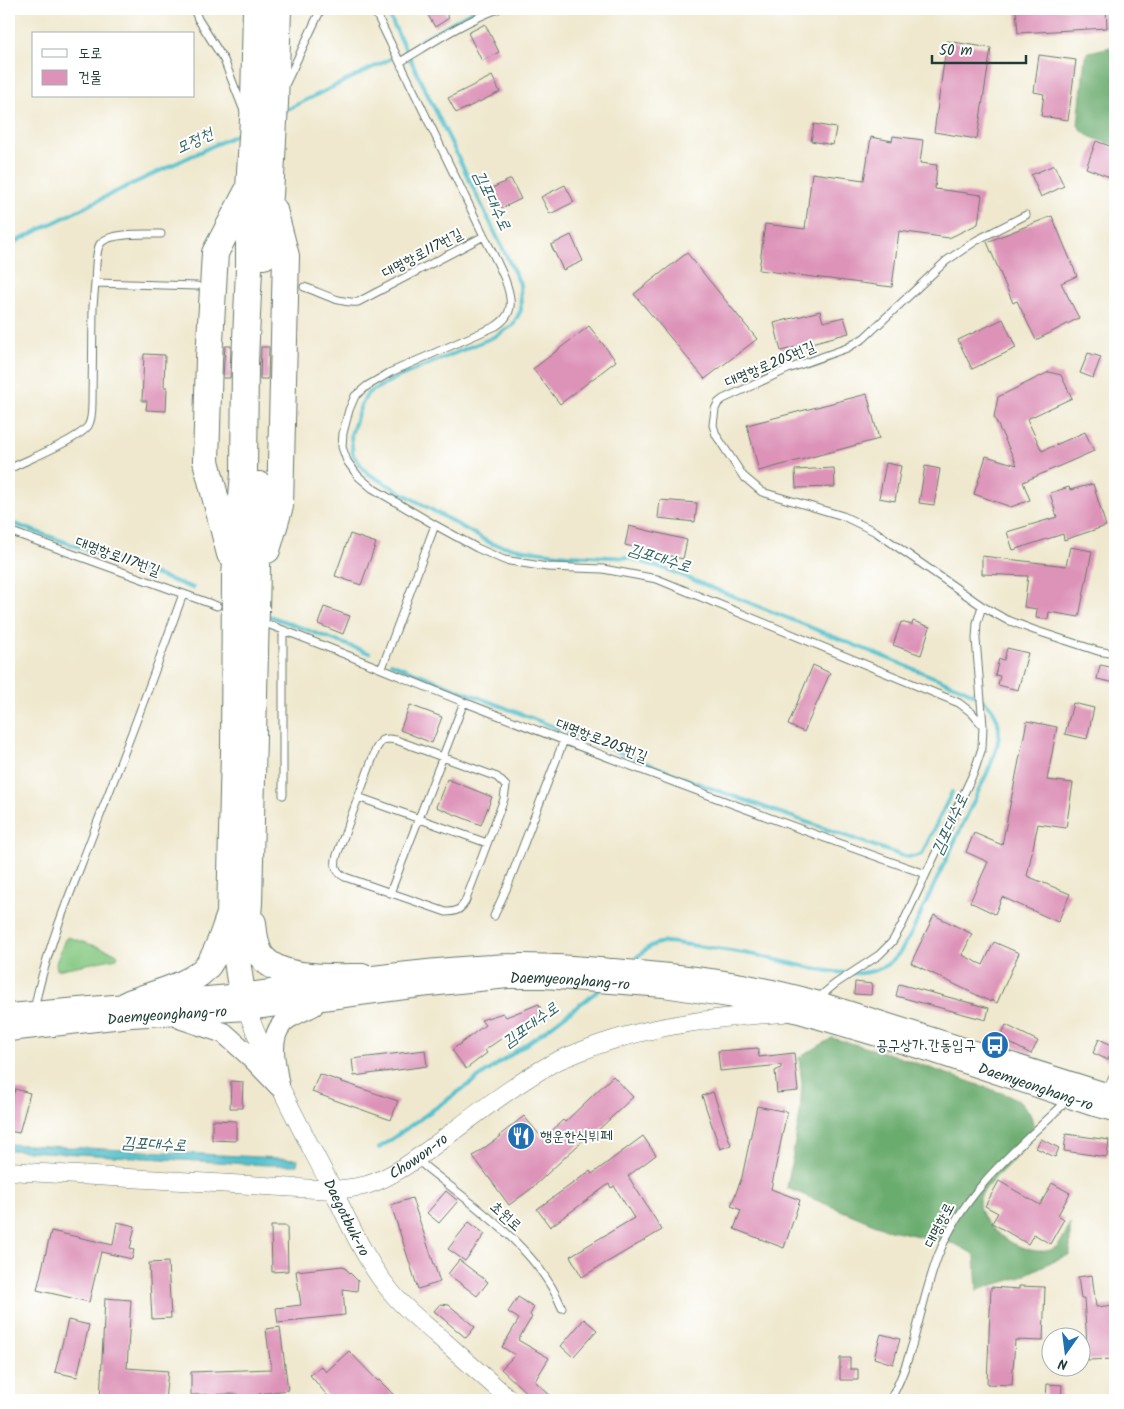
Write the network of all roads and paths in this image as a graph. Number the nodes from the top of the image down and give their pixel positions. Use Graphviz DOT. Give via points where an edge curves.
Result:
graph roads {
  1 [pos="194,9"];
  2 [pos="256,9"];
  3 [pos="278,9"];
  4 [pos="321,9"];
  5 [pos="374,9"];
  6 [pos="497,9"];
  7 [pos="400,62"];
  8 [pos="267,96"];
  9 [pos="256,186"];
  10 [pos="1026,215"];
  11 [pos="161,234"];
  12 [pos="484,236"];
  13 [pos="95,283"];
  14 [pos="197,286"];
  15 [pos="304,287"];
  16 [pos="9,468"];
  17 [pos="436,525"];
  18 [pos="9,531"];
  19 [pos="246,577"];
  20 [pos="183,594"];
  21 [pos="217,606"];
  22 [pos="982,606"];
  23 [pos="270,625"];
  24 [pos="283,630"];
  25 [pos="1115,654"];
  26 [pos="382,668"];
  27 [pos="464,702"];
  28 [pos="983,726"];
  29 [pos="564,740"];
  30 [pos="442,757"];
  31 [pos="283,795"];
  32 [pos="358,797"];
  33 [pos="418,819"];
  34 [pos="487,843"];
  35 [pos="926,874"];
  36 [pos="390,893"];
  37 [pos="240,909"];
  38 [pos="494,916"];
  39 [pos="362,977"];
  40 [pos="729,997"];
  41 [pos="321,1001"];
  42 [pos="816,1001"];
  43 [pos="245,1002"];
  44 [pos="130,1010"];
  45 [pos="34,1011"];
  46 [pos="799,1013"];
  47 [pos="9,1014"];
  48 [pos="720,1019"];
  49 [pos="9,1031"];
  50 [pos="1115,1074"];
  51 [pos="279,1086"];
  52 [pos="1110,1095"];
  53 [pos="1070,1098"];
  54 [pos="1115,1111"];
  55 [pos="1115,1116"];
  56 [pos="415,1159"];
  57 [pos="9,1171"];
  58 [pos="333,1190"];
  59 [pos="562,1308"];
  60 [pos="511,1400"];
  61 [pos="890,1400"];
  1 -- 8 [label="lane" via="224,60"];
  2 -- 8 [label="highway"];
  3 -- 8 [label="highway"];
  4 -- 8 [label="lane"];
  5 -- 7 [label="lane, 대명항로117번길"];
  6 -- 7 [label="lane"];
  7 -- 12 [label="lane, 대명항로117번길"];
  8 -- 9 [label="highway" via="253,133"];
  8 -- 9 [label="highway" via="272,157"];
  9 -- 19 [label="highway" via="245,362"];
  9 -- 19 [label="highway" via="286,256 280,506"];
  9 -- 19 [label="highway" via="215,253 206,461"];
  10 -- 22 [label="lane, 대명항로205번길" via="976,240 946,261 864,338 723,399 718,402 714,416 713,425 722,446 743,476 762,492 843,516 876,532"];
  11 -- 13 [label="lane" via="104,239 99,245"];
  12 -- 15 [label="lane, 대명항로117번길" via="358,302 340,301"];
  12 -- 17 [label="lane" via="511,298 505,319 367,386 355,396 343,433 342,447 358,476 372,488"];
  13 -- 14 [label="lane"];
  13 -- 16 [label="lane" via="92,403 88,426 72,438"];
  17 -- 26 [label="lane"];
  17 -- 28 [label="lane" via="504,560 538,566 611,570 680,587 958,703"];
  18 -- 20 [label="lane, 대명항로117번길"];
  19 -- 37 [label="highway" via="234,752"];
  20 -- 21 [label="lane, 대명항로117번길"];
  20 -- 45 [label="lane" via="69,898 39,985"];
  22 -- 25 [label="lane, 대명항로205번길" via="1034,630"];
  22 -- 28 [label="lane" via="976,639"];
  23 -- 24 [label="lane, 대명항로205번길"];
  24 -- 26 [label="lane, 대명항로205번길"];
  24 -- 31 [label="lane"];
  26 -- 27 [label="lane, 대명항로205번길"];
  27 -- 29 [label="lane, 대명항로205번길"];
  27 -- 30 [label="lane"];
  28 -- 35 [label="lane" via="982,748 974,772"];
  29 -- 35 [label="lane, 대명항로205번길"];
  29 -- 38 [label="lane"];
  30 -- 32 [label="lane" via="396,740 382,740"];
  30 -- 33 [label="lane"];
  30 -- 34 [label="lane" via="497,777 506,786"];
  32 -- 33 [label="lane"];
  32 -- 36 [label="lane" via="337,855 336,868 345,877"];
  33 -- 34 [label="lane"];
  33 -- 36 [label="lane"];
  34 -- 36 [label="lane" via="460,909 446,912"];
  35 -- 42 [label="lane" via="892,942"];
  37 -- 39 [label="highway" via="262,956 281,970 304,976"];
  37 -- 43 [label="highway"];
  37 -- 44 [label="highway" via="209,965 196,977"];
  39 -- 42 [label="main road, Daemyeonghang-ro" via="494,964 562,965 726,981"];
  39 -- 43 [label="main road, Daemyeonghang-ro"];
  40 -- 41 [label="main road, Daemyeonghang-ro" via="664,987 508,978"];
  40 -- 46 [label="main road, Daemyeonghang-ro"];
  40 -- 48 [label="street" via="730,1008"];
  41 -- 43 [label="main road, Daemyeonghang-ro"];
  41 -- 51 [label="main road" via="282,1023 276,1035 273,1047"];
  42 -- 52 [label="main road, Daemyeonghang-ro"];
  43 -- 44 [label="main road, Daemyeonghang-ro"];
  43 -- 51 [label="street, Daegotbuk-ro"];
  44 -- 45 [label="main road, Daemyeonghang-ro"];
  44 -- 49 [label="main road, Daemyeonghang-ro"];
  44 -- 51 [label="main road" via="181,1019 224,1033"];
  45 -- 47 [label="main road, Daemyeonghang-ro"];
  46 -- 48 [label="street, Chowon-ro"];
  46 -- 53 [label="main road, Daemyeonghang-ro" via="935,1053"];
  48 -- 56 [label="street, Chowon-ro" via="619,1037 553,1063"];
  50 -- 52 [label="lane"];
  51 -- 58 [label="street, Daegotbuk-ro"];
  53 -- 54 [label="main road, Daemyeonghang-ro"];
  53 -- 61 [label="lane, 대명항로" via="977,1189 958,1218 938,1255 904,1368"];
  54 -- 55 [label="lane"];
  56 -- 58 [label="street, Chowon-ro" via="367,1184"];
  56 -- 59 [label="lane, 초원로" via="507,1233 545,1276"];
  57 -- 58 [label="street, Chowon-ro"];
  58 -- 60 [label="street, Daegotbuk-ro" via="358,1242 393,1294"];
}
